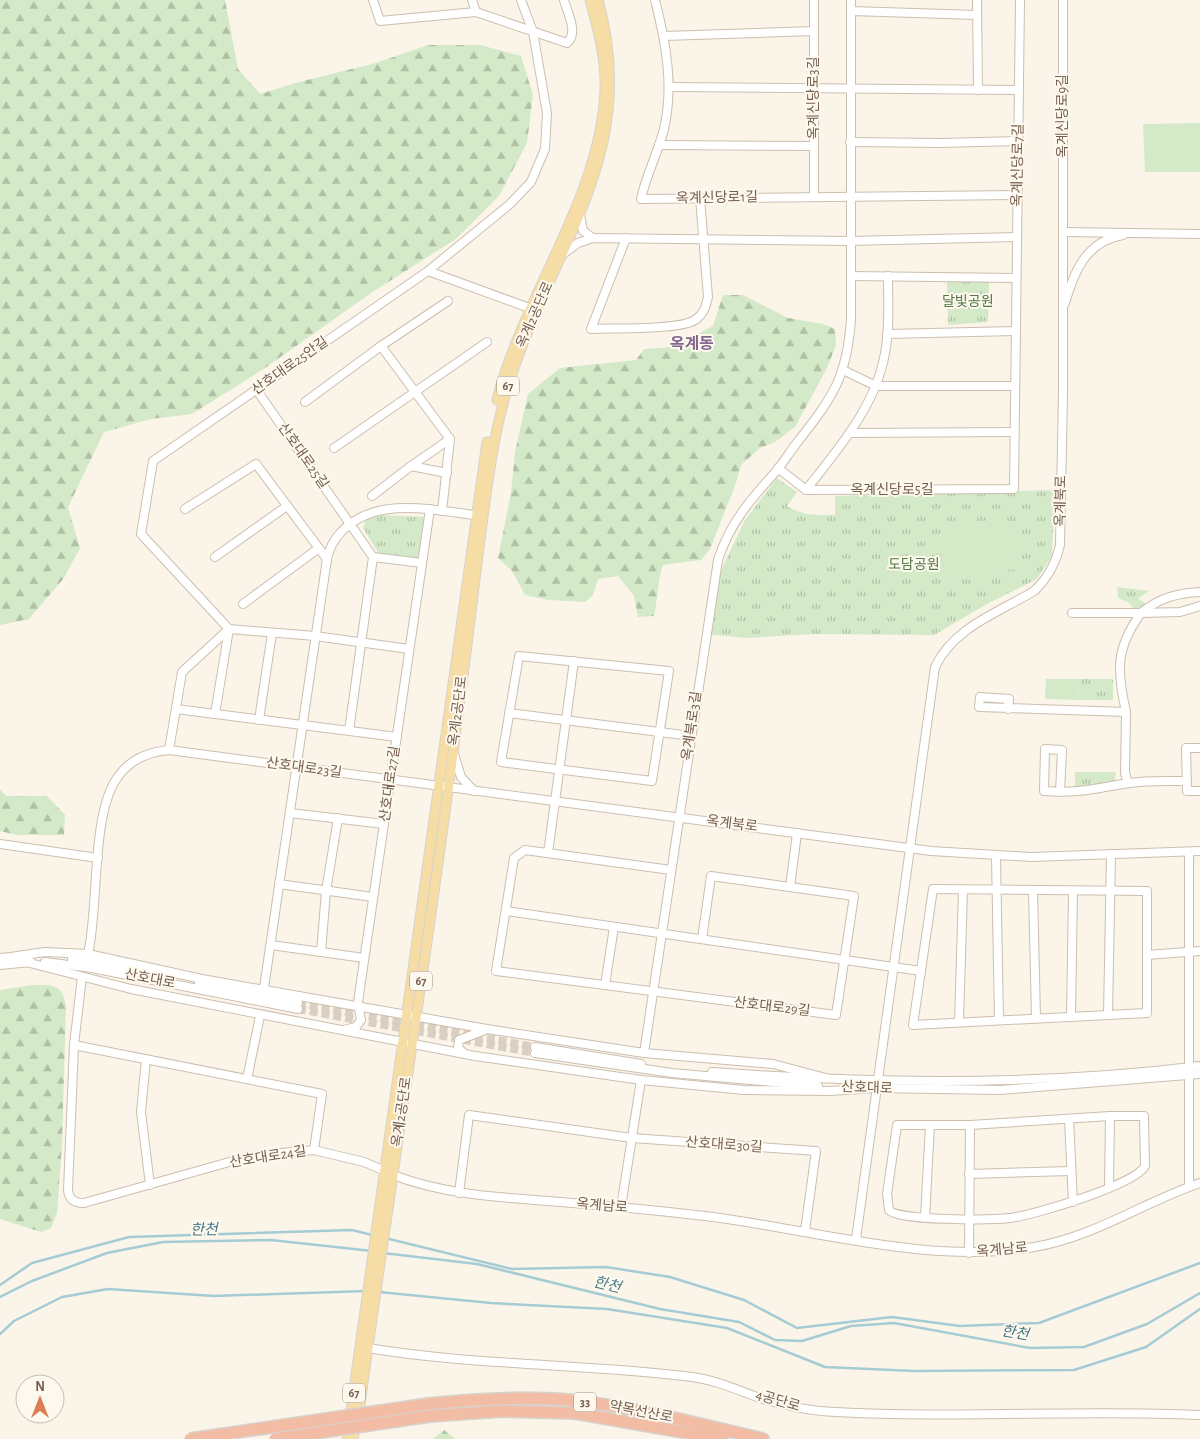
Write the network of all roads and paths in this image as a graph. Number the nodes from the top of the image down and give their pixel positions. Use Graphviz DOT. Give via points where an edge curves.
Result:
graph roads {
  1 [pos="373,0"];
  2 [pos="472,0"];
  3 [pos="521,0"];
  4 [pos="564,0"];
  5 [pos="590,0"];
  6 [pos="598,0"];
  7 [pos="655,0"];
  8 [pos="814,0"];
  9 [pos="851,0"];
  10 [pos="978,0"];
  11 [pos="1020,0"];
  12 [pos="1063,0"];
  13 [pos="851,11"];
  14 [pos="476,12"];
  15 [pos="977,15"];
  16 [pos="814,31"];
  17 [pos="533,32"];
  18 [pos="664,36"];
  19 [pos="669,87"];
  20 [pos="814,88"];
  21 [pos="850,88"];
  22 [pos="978,90"];
  23 [pos="1018,90"];
  24 [pos="1018,141"];
  25 [pos="850,142"];
  26 [pos="659,145"];
  27 [pos="814,146"];
  28 [pos="1017,195"];
  29 [pos="850,196"];
  30 [pos="814,197"];
  31 [pos="700,198"];
  32 [pos="580,215"];
  33 [pos="1063,232"];
  34 [pos="1137,233"];
  35 [pos="1200,234"];
  36 [pos="1017,237"];
  37 [pos="593,238"];
  38 [pos="626,238"];
  39 [pos="703,239"];
  40 [pos="850,241"];
  41 [pos="562,254"];
  42 [pos="428,271"];
  43 [pos="852,276"];
  44 [pos="888,276"];
  45 [pos="1016,278"];
  46 [pos="448,300"];
  47 [pos="534,310"];
  48 [pos="1063,314"];
  49 [pos="1016,331"];
  50 [pos="887,334"];
  51 [pos="487,342"];
  52 [pos="381,346"];
  53 [pos="843,370"];
  54 [pos="876,386"];
  55 [pos="1015,386"];
  56 [pos="256,389"];
  57 [pos="417,392"];
  58 [pos="306,402"];
  59 [pos="1014,432"];
  60 [pos="851,433"];
  61 [pos="450,439"];
  62 [pos="334,448"];
  63 [pos="411,466"];
  64 [pos="778,468"];
  65 [pos="447,473"];
  66 [pos="806,490"];
  67 [pos="1014,490"];
  68 [pos="372,496"];
  69 [pos="287,506"];
  70 [pos="185,509"];
  71 [pos="430,509"];
  72 [pos="442,511"];
  73 [pos="480,516"];
  74 [pos="350,523"];
  75 [pos="318,548"];
  76 [pos="215,557"];
  77 [pos="373,557"];
  78 [pos="326,559"];
  79 [pos="422,563"];
  80 [pos="1200,592"];
  81 [pos="243,604"];
  82 [pos="1200,606"];
  83 [pos="1072,613"];
  84 [pos="1141,613"];
  85 [pos="229,629"];
  86 [pos="272,633"];
  87 [pos="315,636"];
  88 [pos="360,642"];
  89 [pos="409,649"];
  90 [pos="574,661"];
  91 [pos="1008,708"];
  92 [pos="176,709"];
  93 [pos="1126,712"];
  94 [pos="509,713"];
  95 [pos="215,714"];
  96 [pos="259,720"];
  97 [pos="566,720"];
  98 [pos="302,725"];
  99 [pos="348,731"];
  100 [pos="660,732"];
  101 [pos="691,736"];
  102 [pos="396,737"];
  103 [pos="1200,748"];
  104 [pos="169,750"];
  105 [pos="453,751"];
  106 [pos="296,767"];
  107 [pos="559,769"];
  108 [pos="390,780"];
  109 [pos="1187,780"];
  110 [pos="1128,783"];
  111 [pos="444,787"];
  112 [pos="1200,790"];
  113 [pos="474,791"];
  114 [pos="1060,792"];
  115 [pos="555,802"];
  116 [pos="290,813"];
  117 [pos="338,818"];
  118 [pos="679,818"];
  119 [pos="384,824"];
  120 [pos="797,833"];
  121 [pos="0,844"];
  122 [pos="910,847"];
  123 [pos="1200,851"];
  124 [pos="1189,852"];
  125 [pos="548,853"];
  126 [pos="1110,854"];
  127 [pos="996,856"];
  128 [pos="98,858"];
  129 [pos="671,870"];
  130 [pos="280,884"];
  131 [pos="790,887"];
  132 [pos="962,890"];
  133 [pos="998,890"];
  134 [pos="1033,890"];
  135 [pos="326,891"];
  136 [pos="1073,891"];
  137 [pos="1110,891"];
  138 [pos="373,897"];
  139 [pos="506,911"];
  140 [pos="614,926"];
  141 [pos="662,934"];
  142 [pos="702,939"];
  143 [pos="271,945"];
  144 [pos="1200,951"];
  145 [pos="321,952"];
  146 [pos="1189,952"];
  147 [pos="88,954"];
  148 [pos="1147,955"];
  149 [pos="17,956"];
  150 [pos="0,958"];
  151 [pos="364,958"];
  152 [pos="844,960"];
  153 [pos="26,962"];
  154 [pos="0,965"];
  155 [pos="893,967"];
  156 [pos="921,971"];
  157 [pos="82,977"];
  158 [pos="605,985"];
  159 [pos="264,988"];
  160 [pos="653,992"];
  161 [pos="357,1005"];
  162 [pos="412,1015"];
  163 [pos="1108,1015"];
  164 [pos="260,1016"];
  165 [pos="1071,1016"];
  166 [pos="1036,1018"];
  167 [pos="999,1020"];
  168 [pos="959,1022"];
  169 [pos="487,1029"];
  170 [pos="340,1030"];
  171 [pos="407,1044"];
  172 [pos="74,1045"];
  173 [pos="644,1053"];
  174 [pos="468,1055"];
  175 [pos="146,1059"];
  176 [pos="1200,1066"];
  177 [pos="1189,1072"];
  178 [pos="1200,1074"];
  179 [pos="826,1078"];
  180 [pos="247,1079"];
  181 [pos="641,1080"];
  182 [pos="877,1084"];
  183 [pos="1110,1116"];
  184 [pos="1069,1119"];
  185 [pos="930,1125"];
  186 [pos="970,1125"];
  187 [pos="632,1138"];
  188 [pos="314,1150"];
  189 [pos="1071,1171"];
  190 [pos="389,1173"];
  191 [pos="969,1174"];
  192 [pos="1200,1183"];
  193 [pos="150,1185"];
  194 [pos="1109,1186"];
  195 [pos="1189,1187"];
  196 [pos="459,1193"];
  197 [pos="1073,1202"];
  198 [pos="621,1207"];
  199 [pos="925,1218"];
  200 [pos="969,1218"];
  201 [pos="805,1231"];
  202 [pos="856,1239"];
  203 [pos="968,1253"];
  204 [pos="364,1347"];
  205 [pos="429,1410"];
  206 [pos="1200,1414"];
  207 [pos="190,1439"];
  208 [pos="275,1439"];
  209 [pos="346,1439"];
  210 [pos="353,1439"];
  211 [pos="722,1439"];
  212 [pos="763,1439"];
  1 -- 14 [label="street" via="380,21"];
  2 -- 14 [label="street"];
  3 -- 17 [label="street, 산호대로25안길"];
  4 -- 17 [label="street" via="572,30 570,41 562,42"];
  5 -- 47 [label="main road, 옥계2공단로 / 67" via="604,70 600,129 568,225"];
  6 -- 32 [label="main road, 옥계2공단로 / 67" via="610,53 610,110 602,151"];
  7 -- 18 [label="street, 옥계신당로1길"];
  8 -- 16 [label="street, 옥계신당로3길"];
  9 -- 13 [label="street"];
  10 -- 15 [label="street"];
  11 -- 23 [label="street, 옥계신당로7길"];
  12 -- 33 [label="street, 옥계신당로9길"];
  13 -- 15 [label="street"];
  13 -- 21 [label="street"];
  14 -- 17 [label="street"];
  15 -- 22 [label="street"];
  16 -- 18 [label="street"];
  16 -- 20 [label="street, 옥계신당로3길"];
  17 -- 42 [label="street, 산호대로25안길" via="548,134 539,165 531,182 510,204"];
  18 -- 19 [label="street, 옥계신당로1길"];
  19 -- 20 [label="street"];
  19 -- 26 [label="street, 옥계신당로1길"];
  20 -- 21 [label="street"];
  20 -- 27 [label="street, 옥계신당로3길"];
  21 -- 22 [label="street"];
  21 -- 25 [label="street"];
  22 -- 23 [label="street"];
  23 -- 24 [label="street, 옥계신당로7길"];
  24 -- 25 [label="street"];
  24 -- 28 [label="street, 옥계신당로7길"];
  25 -- 29 [label="street"];
  26 -- 27 [label="street"];
  26 -- 31 [label="street, 옥계신당로1길" via="641,199"];
  27 -- 30 [label="street, 옥계신당로3길"];
  28 -- 29 [label="street"];
  28 -- 36 [label="street, 옥계신당로7길"];
  29 -- 30 [label="street, 옥계신당로1길"];
  29 -- 40 [label="street"];
  30 -- 31 [label="street, 옥계신당로1길"];
  31 -- 39 [label="street"];
  32 -- 37 [label="street" via="583,232"];
  32 -- 41 [label="main road, 옥계2공단로 / 67"];
  33 -- 34 [label="street"];
  33 -- 48 [label="street, 옥계북로"];
  34 -- 35 [label="street"];
  34 -- 48 [label="street" via="1120,235 1087,253 1075,270"];
  36 -- 40 [label="street"];
  36 -- 45 [label="street, 옥계신당로7길"];
  37 -- 38 [label="street"];
  37 -- 41 [label="street"];
  38 -- 39 [label="street"];
  38 -- 39 [label="street" via="591,329 677,325 697,318 704,311 708,297"];
  39 -- 40 [label="street"];
  40 -- 43 [label="street"];
  41 -- 47 [label="main road, 옥계2공단로 / 67"];
  42 -- 47 [label="street"];
  42 -- 56 [label="street, 산호대로25안길"];
  43 -- 44 [label="street"];
  43 -- 53 [label="street" via="850,337"];
  44 -- 45 [label="street"];
  44 -- 50 [label="street"];
  45 -- 49 [label="street, 옥계신당로7길"];
  46 -- 52 [label="street"];
  47 -- 73 [label="main road, 옥계2공단로 / 67" via="501,384 488,440"];
  48 -- 122 [label="street, 옥계북로" via="1058,553 1047,577 1034,591 966,629 940,657 932,680"];
  49 -- 50 [label="street"];
  49 -- 55 [label="street, 옥계신당로7길"];
  50 -- 54 [label="street"];
  51 -- 57 [label="street"];
  52 -- 57 [label="street"];
  52 -- 58 [label="street"];
  53 -- 54 [label="street"];
  53 -- 64 [label="street" via="828,403"];
  54 -- 55 [label="street"];
  54 -- 60 [label="street"];
  55 -- 59 [label="street, 옥계신당로7길"];
  56 -- 74 [label="street, 산호대로25길"];
  56 -- 85 [label="street, 산호대로25안길" via="153,461 141,534"];
  57 -- 61 [label="street"];
  57 -- 62 [label="street"];
  59 -- 60 [label="street"];
  59 -- 67 [label="street, 옥계신당로7길"];
  60 -- 66 [label="street"];
  61 -- 63 [label="street"];
  61 -- 65 [label="street"];
  63 -- 65 [label="street"];
  63 -- 68 [label="street"];
  64 -- 66 [label="street"];
  64 -- 101 [label="street, 옥계북로3길" via="748,501 726,536 718,560"];
  65 -- 72 [label="street"];
  66 -- 67 [label="street, 옥계신당로5길"];
  69 -- 70 [label="street" via="256,464"];
  69 -- 75 [label="street"];
  69 -- 76 [label="street"];
  71 -- 72 [label="street"];
  71 -- 74 [label="street" via="387,510"];
  71 -- 79 [label="street, 산호대로27길"];
  72 -- 73 [label="street"];
  73 -- 105 [label="main road, 옥계2공단로 / 67"];
  73 -- 111 [label="main road, 옥계2공단로 / 67"];
  74 -- 77 [label="street, 산호대로25길"];
  74 -- 78 [label="street" via="332,542"];
  75 -- 78 [label="street"];
  75 -- 81 [label="street"];
  77 -- 79 [label="street"];
  77 -- 88 [label="street"];
  78 -- 87 [label="street"];
  79 -- 89 [label="street, 산호대로27길"];
  80 -- 84 [label="street" via="1163,599"];
  82 -- 84 [label="street" via="1180,612"];
  83 -- 84 [label="street"];
  84 -- 93 [label="street" via="1120,651 1118,662"];
  85 -- 86 [label="street"];
  85 -- 92 [label="street" via="182,672"];
  85 -- 95 [label="street"];
  86 -- 87 [label="street"];
  86 -- 96 [label="street"];
  87 -- 88 [label="street"];
  87 -- 98 [label="street"];
  88 -- 89 [label="street"];
  88 -- 99 [label="street"];
  89 -- 102 [label="street, 산호대로27길"];
  90 -- 94 [label="street" via="519,656"];
  90 -- 97 [label="street"];
  90 -- 100 [label="street" via="669,671"];
  91 -- 93 [label="street"];
  92 -- 95 [label="street"];
  92 -- 104 [label="street"];
  93 -- 110 [label="street" via="1125,773"];
  94 -- 97 [label="street"];
  94 -- 107 [label="street" via="501,762"];
  95 -- 96 [label="street"];
  96 -- 98 [label="street"];
  97 -- 100 [label="street"];
  97 -- 107 [label="street"];
  98 -- 99 [label="street"];
  98 -- 106 [label="street"];
  99 -- 102 [label="street"];
  100 -- 101 [label="street"];
  100 -- 107 [label="street" via="652,780"];
  101 -- 118 [label="street, 옥계북로3길"];
  102 -- 108 [label="street, 산호대로27길"];
  103 -- 109 [label="street" via="1186,748"];
  104 -- 106 [label="street, 산호대로23길"];
  104 -- 128 [label="street, 산호대로23길" via="142,756 116,778 107,802"];
  105 -- 111 [label="main road, 옥계2공단로 / 67"];
  105 -- 113 [label="street" via="461,777"];
  106 -- 108 [label="street, 산호대로23길"];
  106 -- 116 [label="street"];
  107 -- 115 [label="street"];
  108 -- 111 [label="street, 산호대로23길"];
  108 -- 119 [label="street, 산호대로27길"];
  109 -- 110 [label="street"];
  109 -- 112 [label="street" via="1187,791"];
  110 -- 114 [label="street" via="1093,791"];
  111 -- 113 [label="street, 옥계북로"];
  111 -- 162 [label="main road, 옥계2공단로 / 67"];
  113 -- 115 [label="street, 옥계북로"];
  114 -- 114 [label="street" via="1044,791 1046,749 1062,750"];
  115 -- 118 [label="street, 옥계북로"];
  115 -- 125 [label="street"];
  116 -- 117 [label="street"];
  116 -- 130 [label="street"];
  117 -- 119 [label="street"];
  117 -- 135 [label="street"];
  118 -- 120 [label="street, 옥계북로"];
  118 -- 129 [label="street"];
  119 -- 138 [label="street, 산호대로27길"];
  120 -- 122 [label="street, 옥계북로"];
  120 -- 131 [label="street"];
  121 -- 128 [label="street"];
  122 -- 127 [label="street, 옥계북로"];
  122 -- 155 [label="street"];
  123 -- 124 [label="street, 옥계북로"];
  124 -- 126 [label="street, 옥계북로"];
  124 -- 146 [label="street"];
  125 -- 129 [label="street, 산호대로29길"];
  125 -- 139 [label="street, 산호대로29길" via="525,850 514,858"];
  126 -- 127 [label="street, 옥계북로"];
  126 -- 137 [label="street"];
  127 -- 133 [label="street"];
  128 -- 147 [label="street, 산호대로23길"];
  129 -- 141 [label="street"];
  130 -- 135 [label="street"];
  130 -- 143 [label="street"];
  131 -- 142 [label="street, 산호대로29길" via="711,876"];
  131 -- 152 [label="street, 산호대로29길" via="854,896"];
  132 -- 133 [label="street"];
  132 -- 156 [label="street" via="933,889"];
  132 -- 168 [label="street"];
  133 -- 134 [label="street"];
  133 -- 167 [label="street"];
  134 -- 136 [label="street"];
  134 -- 166 [label="street"];
  135 -- 138 [label="street"];
  135 -- 145 [label="street"];
  136 -- 137 [label="street"];
  136 -- 165 [label="street"];
  137 -- 148 [label="street" via="1147,892"];
  137 -- 163 [label="street"];
  138 -- 151 [label="street, 산호대로27길"];
  139 -- 140 [label="street"];
  139 -- 158 [label="street, 산호대로29길" via="496,971"];
  140 -- 141 [label="street"];
  140 -- 158 [label="street"];
  141 -- 142 [label="street"];
  141 -- 160 [label="street"];
  142 -- 152 [label="street"];
  143 -- 145 [label="street"];
  143 -- 159 [label="street"];
  144 -- 146 [label="street"];
  145 -- 151 [label="street"];
  146 -- 148 [label="street"];
  146 -- 177 [label="street"];
  147 -- 149 [label="street" via="45,952"];
  147 -- 159 [label="street" via="202,979"];
  148 -- 163 [label="street" via="1147,1013"];
  149 -- 150 [label="street, 산호대로"];
  149 -- 153 [label="street, 산호대로" via="94,963 298,1006 76,965"];
  151 -- 161 [label="street, 산호대로27길"];
  152 -- 155 [label="street"];
  152 -- 160 [label="street, 산호대로29길" via="836,1015"];
  153 -- 154 [label="street, 산호대로"];
  153 -- 157 [label="street"];
  155 -- 156 [label="street"];
  155 -- 182 [label="street"];
  156 -- 168 [label="street" via="913,1025"];
  157 -- 164 [label="street"];
  157 -- 172 [label="street, 산호대로24길"];
  158 -- 160 [label="street, 산호대로29길"];
  159 -- 161 [label="street"];
  160 -- 173 [label="street"];
  161 -- 162 [label="street"];
  161 -- 170 [label="street, 산호대로27길" via="361,1017 359,1024 352,1029"];
  162 -- 169 [label="street"];
  162 -- 171 [label="main road, 옥계2공단로 / 67"];
  163 -- 165 [label="street"];
  164 -- 170 [label="street"];
  164 -- 180 [label="street"];
  165 -- 166 [label="street"];
  166 -- 167 [label="street"];
  167 -- 168 [label="street"];
  169 -- 173 [label="street"];
  169 -- 174 [label="street" via="460,1040 458,1048"];
  170 -- 171 [label="street"];
  171 -- 174 [label="street"];
  171 -- 190 [label="main road, 옥계2공단로 / 67"];
  172 -- 175 [label="street"];
  172 -- 193 [label="street, 산호대로24길" via="68,1194 76,1202 84,1203"];
  173 -- 179 [label="street" via="772,1064"];
  174 -- 181 [label="street"];
  175 -- 180 [label="street"];
  175 -- 193 [label="street" via="141,1112"];
  176 -- 177 [label="street, 산호대로"];
  177 -- 178 [label="street, 산호대로"];
  177 -- 182 [label="street, 산호대로"];
  177 -- 195 [label="street"];
  179 -- 182 [label="street, 산호대로"];
  179 -- 182 [label="street, 산호대로" via="696,1071 534,1050 587,1062 720,1078 805,1085"];
  180 -- 188 [label="street" via="322,1094"];
  181 -- 182 [label="street" via="744,1090 830,1091"];
  181 -- 187 [label="street"];
  182 -- 202 [label="street"];
  183 -- 184 [label="street"];
  183 -- 194 [label="street"];
  183 -- 194 [label="street" via="1144,1116 1145,1166 1136,1174"];
  184 -- 186 [label="street"];
  184 -- 189 [label="street"];
  185 -- 186 [label="street"];
  185 -- 199 [label="street"];
  185 -- 199 [label="street" via="897,1125 886,1194 891,1213"];
  186 -- 191 [label="street"];
  187 -- 196 [label="street, 산호대로30길" via="469,1115"];
  187 -- 198 [label="street"];
  187 -- 201 [label="street, 산호대로30길" via="816,1151"];
  188 -- 190 [label="street, 산호대로24길" via="364,1162"];
  188 -- 193 [label="street, 산호대로24길" via="240,1159"];
  189 -- 191 [label="street"];
  189 -- 197 [label="street"];
  190 -- 196 [label="street, 옥계남로" via="418,1185"];
  190 -- 204 [label="main road, 옥계2공단로 / 67"];
  191 -- 200 [label="street"];
  192 -- 195 [label="street, 옥계남로"];
  194 -- 197 [label="street"];
  195 -- 203 [label="street, 옥계남로" via="1058,1243"];
  196 -- 198 [label="street, 옥계남로"];
  197 -- 200 [label="street" via="1011,1218"];
  198 -- 201 [label="street, 옥계남로"];
  199 -- 200 [label="street"];
  200 -- 203 [label="street"];
  201 -- 202 [label="street, 옥계남로"];
  202 -- 203 [label="street, 옥계남로"];
  204 -- 206 [label="street, 4공단로" via="521,1364 693,1377 780,1404 825,1412"];
  204 -- 209 [label="main road, 옥계2공단로 / 67"];
  204 -- 210 [label="main road, 옥계2공단로 / 67" via="360,1405"];
  205 -- 207 [label="highway, 33, bridge"];
  205 -- 208 [label="highway, 33, bridge"];
  205 -- 211 [label="highway, 약목선산로 / 33" via="576,1413"];
  205 -- 212 [label="highway, 약목선산로 / 33" via="496,1399 568,1400 646,1412"];
}
